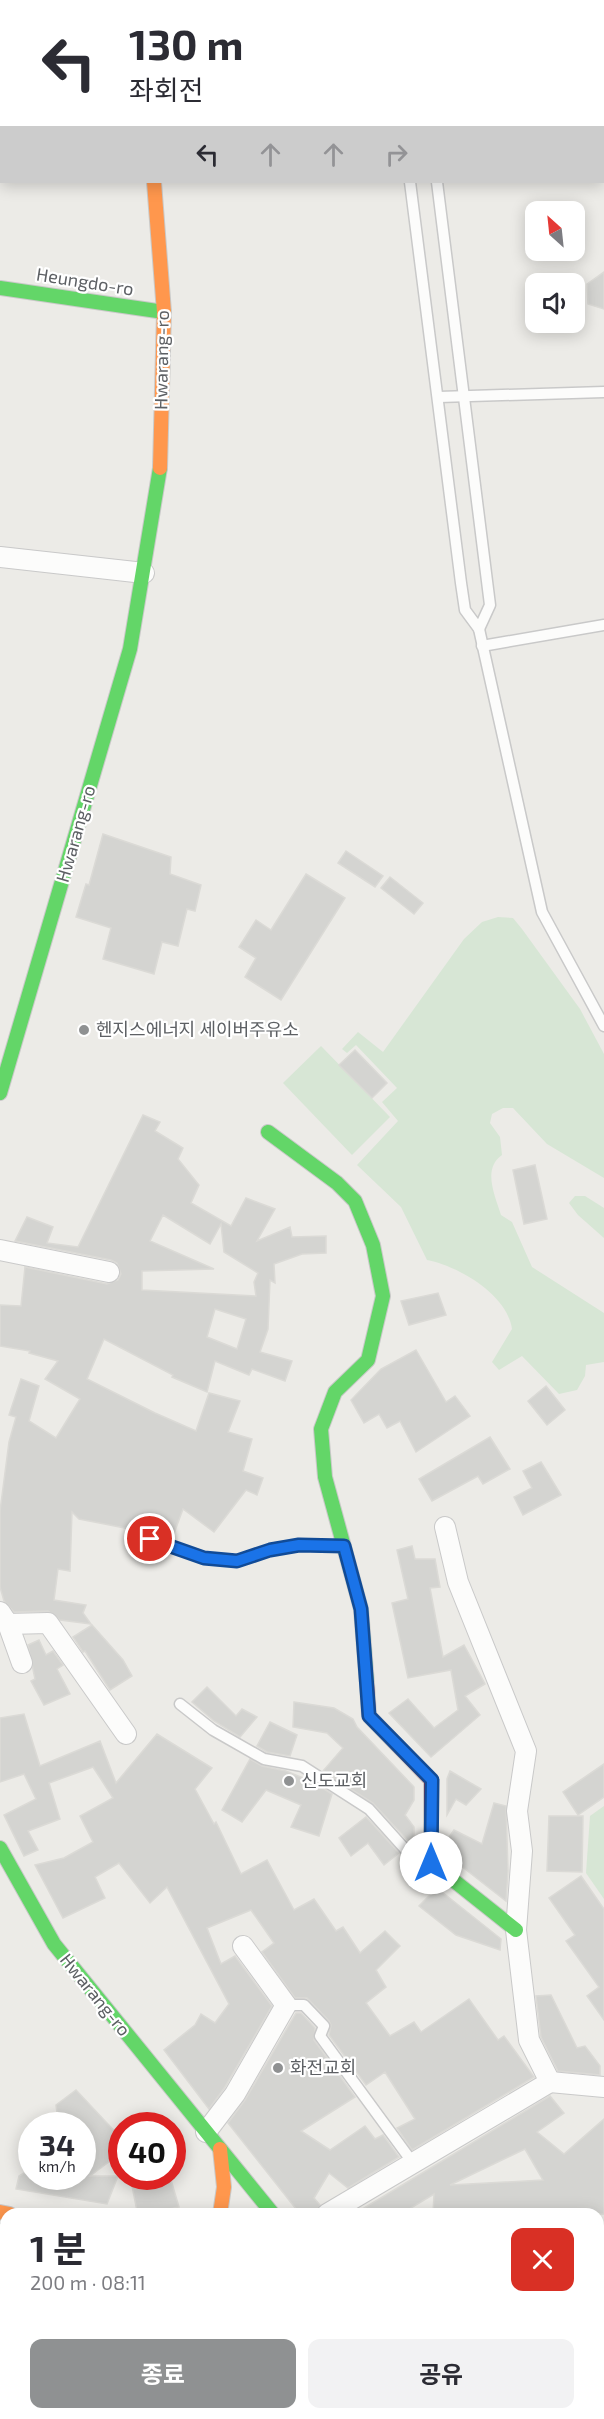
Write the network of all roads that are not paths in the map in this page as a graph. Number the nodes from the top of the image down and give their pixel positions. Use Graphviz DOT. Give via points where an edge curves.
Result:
graph roads {
  1 [pos="154,183"];
  2 [pos="410,183"];
  3 [pos="437,183"];
  4 [pos="0,288"];
  5 [pos="164,312"];
  6 [pos="604,392"];
  7 [pos="466,394"];
  8 [pos="439,397"];
  9 [pos="0,557"];
  10 [pos="144,573"];
  11 [pos="604,625"];
  12 [pos="479,629"];
  13 [pos="482,646"];
  14 [pos="604,1026"];
  15 [pos="0,1093"];
  16 [pos="268,1132"];
  17 [pos="0,1250"];
  18 [pos="109,1272"];
  19 [pos="445,1527"];
  20 [pos="150,1539"];
  21 [pos="344,1546"];
  22 [pos="4,1618"];
  23 [pos="22,1663"];
  24 [pos="180,1704"];
  25 [pos="126,1734"];
  26 [pos="0,1848"];
  27 [pos="431,1863"];
  28 [pos="516,1930"];
  29 [pos="243,1946"];
  30 [pos="286,2005"];
  31 [pos="550,2082"];
  32 [pos="604,2087"];
  33 [pos="207,2132"];
  34 [pos="220,2149"];
  35 [pos="412,2163"];
  36 [pos="221,2208"];
  37 [pos="268,2208"];
  38 [pos="337,2208"];
  1 -- 5 [label="main road, Hwarang-ro"];
  2 -- 8 [label="lane"];
  3 -- 7 [label="lane"];
  4 -- 5 [label="main road, Heungdo-ro"];
  5 -- 10 [label="main road, Hwarang-ro" via="160,482"];
  6 -- 7 [label="lane"];
  7 -- 8 [label="lane"];
  7 -- 12 [label="lane" via="490,605"];
  8 -- 12 [label="lane" via="465,610"];
  9 -- 10 [label="street"];
  10 -- 15 [label="main road, Hwarang-ro" via="130,649"];
  11 -- 13 [label="lane"];
  12 -- 13 [label="lane"];
  13 -- 14 [label="lane" via="542,912"];
  16 -- 21 [label="main road" via="355,1201 373,1245 383,1296 368,1360 335,1392 321,1429 325,1478"];
  17 -- 18 [label="street"];
  19 -- 28 [label="street" via="458,1582 526,1751 517,1811 522,1851"];
  20 -- 21 [label="lane" via="204,1558 237,1561 299,1545"];
  21 -- 27 [label="main road" via="361,1609 369,1716 432,1780"];
  22 -- 23 [label="street"];
  22 -- 25 [label="street" via="48,1623"];
  24 -- 27 [label="lane" via="213,1730 264,1759 302,1766 369,1809 413,1858"];
  26 -- 33 [label="main road, Hwarang-ro" via="54,1944"];
  27 -- 28 [label="main road"];
  28 -- 31 [label="street" via="530,2040"];
  29 -- 30 [label="street"];
  30 -- 33 [label="street" via="235,2094"];
  30 -- 35 [label="lane" via="304,2005 324,2026 320,2037"];
  31 -- 32 [label="street"];
  31 -- 35 [label="street"];
  33 -- 34 [label="main road, Hwarang-ro"];
  34 -- 36 [label="main road" via="224,2187"];
  34 -- 37 [label="main road, Hwarang-ro"];
  35 -- 38 [label="street"];
}
